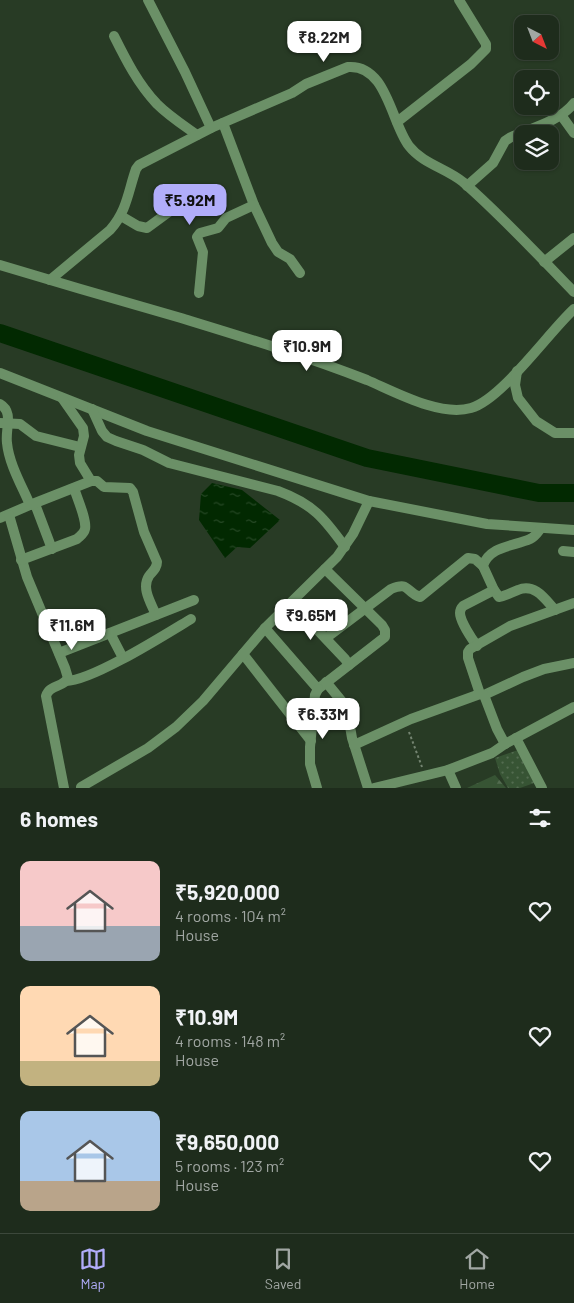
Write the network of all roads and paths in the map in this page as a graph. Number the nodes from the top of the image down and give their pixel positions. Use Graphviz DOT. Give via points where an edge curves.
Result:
graph roads {
  1 [pos="148,0"];
  2 [pos="459,0"];
  3 [pos="114,36"];
  4 [pos="574,103"];
  5 [pos="561,115"];
  6 [pos="397,122"];
  7 [pos="223,123"];
  8 [pos="211,128"];
  9 [pos="574,134"];
  10 [pos="197,135"];
  11 [pos="467,186"];
  12 [pos="254,205"];
  13 [pos="177,206"];
  14 [pos="121,216"];
  15 [pos="574,238"];
  16 [pos="544,262"];
  17 [pos="0,265"];
  18 [pos="300,273"];
  19 [pos="50,280"];
  20 [pos="574,292"];
  21 [pos="199,293"];
  22 [pos="574,310"];
  23 [pos="517,371"];
  24 [pos="0,372"];
  25 [pos="61,397"];
  26 [pos="0,404"];
  27 [pos="92,409"];
  28 [pos="4,423"];
  29 [pos="574,433"];
  30 [pos="80,447"];
  31 [pos="91,481"];
  32 [pos="74,488"];
  33 [pos="369,501"];
  34 [pos="32,505"];
  35 [pos="4,516"];
  36 [pos="541,528"];
  37 [pos="574,530"];
  38 [pos="344,547"];
  39 [pos="52,549"];
  40 [pos="21,560"];
  41 [pos="484,566"];
  42 [pos="325,569"];
  43 [pos="494,590"];
  44 [pos="194,600"];
  45 [pos="292,603"];
  46 [pos="574,603"];
  47 [pos="364,608"];
  48 [pos="555,610"];
  49 [pos="156,615"];
  50 [pos="191,619"];
  51 [pos="265,628"];
  52 [pos="110,633"];
  53 [pos="326,638"];
  54 [pos="477,646"];
  55 [pos="59,653"];
  56 [pos="243,654"];
  57 [pos="124,658"];
  58 [pos="574,663"];
  59 [pos="349,666"];
  60 [pos="66,681"];
  61 [pos="326,682"];
  62 [pos="318,689"];
  63 [pos="482,694"];
  64 [pos="574,707"];
  65 [pos="406,722"];
  66 [pos="311,740"];
  67 [pos="518,741"];
  68 [pos="505,744"];
  69 [pos="354,745"];
  70 [pos="448,770"];
  71 [pos="426,776"];
  72 [pos="385,787"];
  73 [pos="65,788"];
  74 [pos="82,788"];
  75 [pos="317,788"];
  76 [pos="368,788"];
  77 [pos="374,788"];
  78 [pos="456,788"];
  79 [pos="542,788"];
  1 -- 8 [label="street"];
  2 -- 6 [label="street" via="486,49"];
  3 -- 10 [label="street" via="156,103"];
  4 -- 5 [label="street"];
  5 -- 9 [label="street"];
  5 -- 11 [label="street" via="505,141 493,163"];
  6 -- 7 [label="street" via="380,84 369,72 355,67 306,84"];
  6 -- 11 [label="street" via="414,153 450,172"];
  7 -- 8 [label="street"];
  7 -- 12 [label="street"];
  8 -- 10 [label="street"];
  10 -- 14 [label="street" via="139,165"];
  11 -- 16 [label="street"];
  12 -- 18 [label="street" via="276,249 290,259"];
  12 -- 21 [label="street" via="226,218 218,228 198,237 203,252"];
  13 -- 14 [label="street" via="147,228"];
  14 -- 19 [label="street" via="110,230"];
  15 -- 16 [label="street"];
  16 -- 20 [label="street"];
  17 -- 19 [label="street"];
  19 -- 23 [label="street" via="234,334 442,408 461,410 473,407 495,393"];
  22 -- 23 [label="street"];
  23 -- 29 [label="street" via="515,385 518,398 536,421 555,433"];
  24 -- 25 [label="street"];
  25 -- 27 [label="street"];
  25 -- 30 [label="street" via="83,428"];
  26 -- 28 [label="street" via="8,414"];
  27 -- 33 [label="street" via="147,431"];
  27 -- 38 [label="street" via="102,431 116,442 143,450 169,463 296,498 317,512"];
  28 -- 30 [label="street" via="20,424 36,436"];
  28 -- 34 [label="street" via="11,459"];
  30 -- 31 [label="street" via="80,463"];
  31 -- 32 [label="street"];
  31 -- 49 [label="street" via="97,481 104,487 128,487 132,490 157,562 146,587"];
  32 -- 34 [label="street"];
  32 -- 39 [label="street" via="85,528 77,539"];
  33 -- 36 [label="street" via="487,524"];
  33 -- 38 [label="street"];
  34 -- 35 [label="street"];
  34 -- 39 [label="street"];
  35 -- 40 [label="street"];
  36 -- 37 [label="street"];
  36 -- 41 [label="street" via="530,539 500,549 487,559"];
  38 -- 42 [label="street"];
  39 -- 40 [label="street"];
  40 -- 55 [label="street"];
  41 -- 43 [label="street"];
  41 -- 47 [label="street" via="468,558 420,597 403,585 391,589"];
  42 -- 45 [label="street"];
  42 -- 47 [label="street"];
  43 -- 48 [label="street" via="502,597 530,588"];
  43 -- 54 [label="street" via="461,609 462,620"];
  44 -- 49 [label="street"];
  45 -- 51 [label="street"];
  45 -- 53 [label="street"];
  46 -- 48 [label="street"];
  47 -- 53 [label="street"];
  47 -- 59 [label="street" via="382,626 385,637"];
  48 -- 54 [label="street" via="510,626"];
  49 -- 52 [label="street"];
  50 -- 57 [label="street"];
  51 -- 56 [label="street"];
  51 -- 62 [label="street"];
  52 -- 55 [label="street"];
  52 -- 57 [label="street"];
  53 -- 59 [label="street"];
  54 -- 63 [label="street" via="469,650 467,656"];
  55 -- 60 [label="street" via="68,678"];
  56 -- 66 [label="street"];
  56 -- 74 [label="street" via="176,727"];
  57 -- 60 [label="street" via="77,680"];
  58 -- 63 [label="street" via="537,672"];
  59 -- 61 [label="street"];
  60 -- 73 [label="street" via="48,691 46,696"];
  61 -- 62 [label="street"];
  61 -- 69 [label="street" via="344,704"];
  62 -- 66 [label="street"];
  63 -- 65 [label="street"];
  63 -- 68 [label="street"];
  64 -- 67 [label="street"];
  65 -- 69 [label="street"];
  65 -- 71 [label="path"];
  66 -- 75 [label="street" via="310,764"];
  67 -- 68 [label="street"];
  67 -- 79 [label="street"];
  68 -- 70 [label="street" via="492,753"];
  69 -- 76 [label="street"];
  70 -- 71 [label="street"];
  70 -- 78 [label="street"];
  71 -- 72 [label="street"];
  72 -- 77 [label="street"];
  73 -- 74 [label="street"];
}
